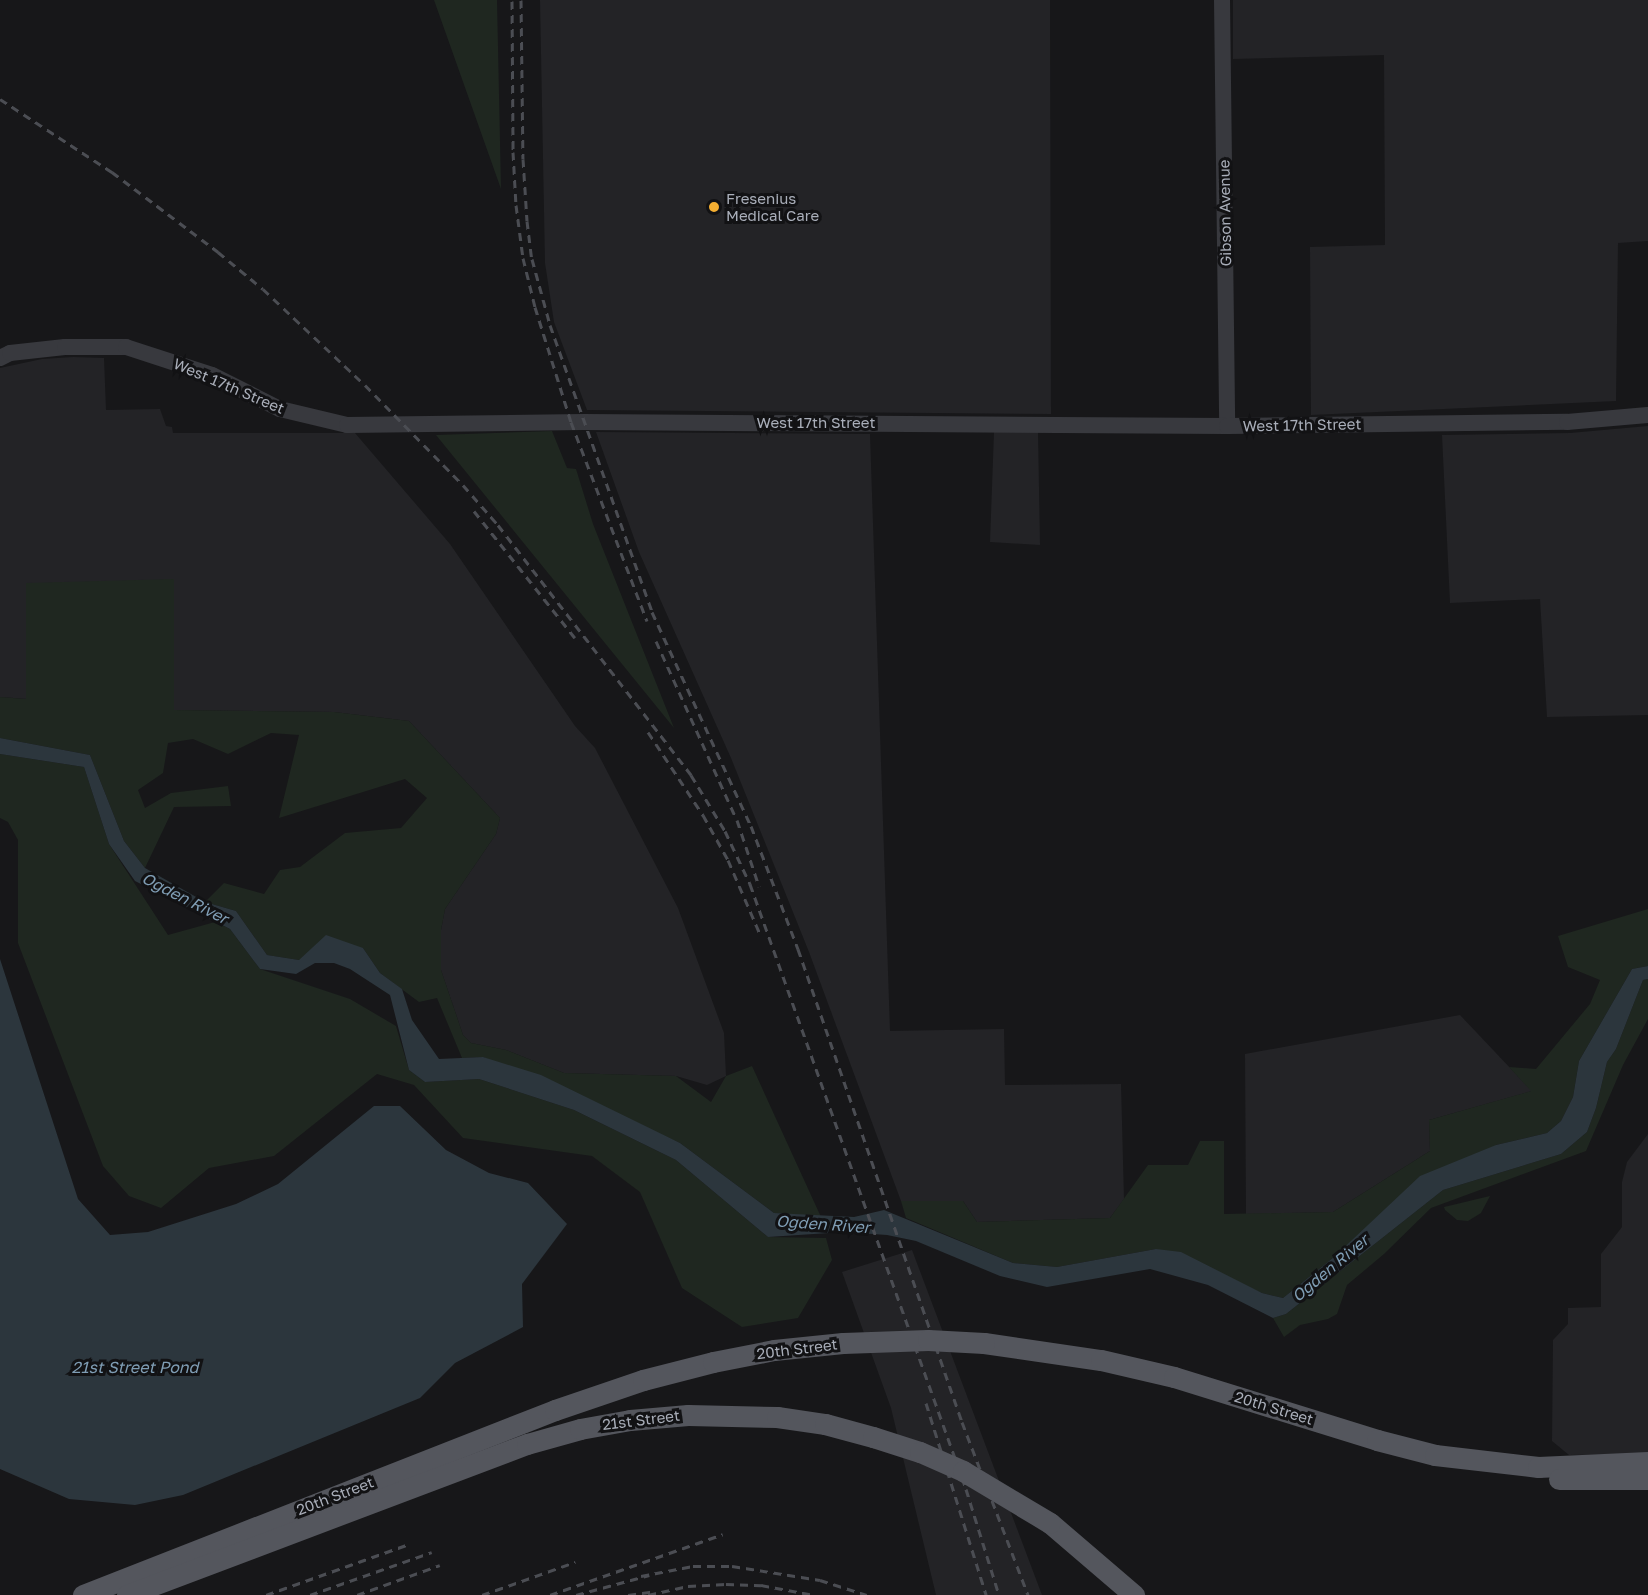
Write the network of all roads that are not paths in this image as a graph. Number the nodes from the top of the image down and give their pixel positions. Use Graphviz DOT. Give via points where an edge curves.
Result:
graph roads {
  1 [pos="1222,0"];
  2 [pos="0,358"];
  3 [pos="1648,415"];
  4 [pos="1227,426"];
  5 [pos="1645,1474"];
  6 [pos="83,1595"];
  7 [pos="127,1595"];
  8 [pos="1134,1595"];
  1 -- 4 [label="street, Gibson Avenue"];
  2 -- 4 [label="street, West 17th Street" via="10,353 65,347 126,347 212,375 280,409 347,425 594,422"];
  3 -- 4 [label="street, West 17th Street" via="1567,422"];
  5 -- 6 [label="main road, 20th Street, bridge" via="1435,1455 1174,1377 1101,1360 984,1343 843,1343 774,1350 643,1380 555,1410"];
  7 -- 8 [label="main road, 21st Street, bridge" via="527,1444 580,1429 688,1415 777,1417 825,1424 920,1452 963,1471 1050,1523"];
}
